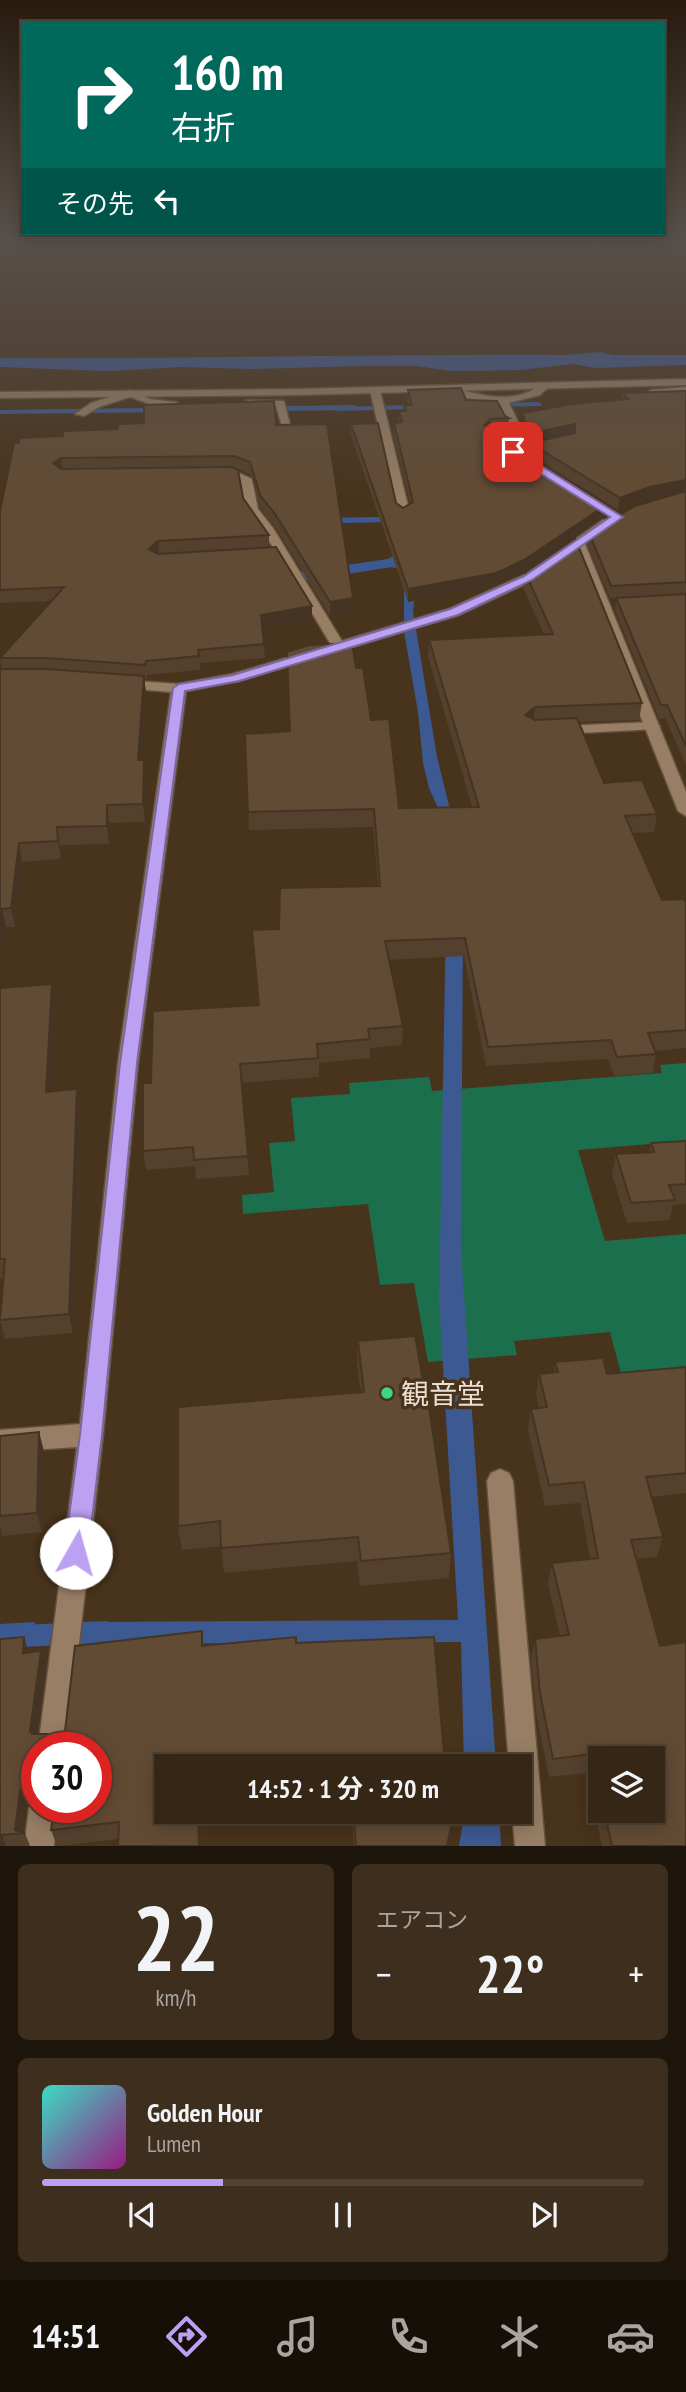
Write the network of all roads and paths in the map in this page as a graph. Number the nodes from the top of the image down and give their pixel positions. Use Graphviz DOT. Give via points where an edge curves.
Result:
graph roads {
  1 [pos="686,382"];
  2 [pos="545,386"];
  3 [pos="449,389"];
  4 [pos="375,390"];
  5 [pos="686,390"];
  6 [pos="131,393"];
  7 [pos="2,396"];
  8 [pos="653,400"];
  9 [pos="504,403"];
  10 [pos="85,411"];
  11 [pos="288,430"];
  12 [pos="491,435"];
  13 [pos="569,440"];
  14 [pos="536,467"];
  15 [pos="209,475"];
  16 [pos="606,510"];
  17 [pos="404,514"];
  18 [pos="579,545"];
  19 [pos="339,647"];
  20 [pos="108,683"];
  21 [pos="179,688"];
  22 [pos="653,726"];
  23 [pos="546,730"];
  24 [pos="685,807"];
  25 [pos="91,1435"];
  26 [pos="0,1441"];
  27 [pos="500,1481"];
  28 [pos="54,1732"];
  29 [pos="42,1823"];
  30 [pos="39,1846"];
  31 [pos="530,1846"];
  1 -- 2 [label="street"];
  2 -- 3 [label="street"];
  2 -- 9 [label="street"];
  3 -- 4 [label="street"];
  3 -- 9 [label="street"];
  4 -- 6 [label="street"];
  4 -- 17 [label="street"];
  5 -- 8 [label="street" via="649,394"];
  6 -- 7 [label="street"];
  6 -- 10 [label="street"];
  6 -- 11 [label="street" via="156,405 280,403"];
  9 -- 12 [label="street" via="519,434"];
  13 -- 14 [label="street" via="513,452"];
  15 -- 19 [label="street" via="235,474 246,479 252,509 273,553 290,570"];
  16 -- 18 [label="street" via="617,517"];
  18 -- 19 [label="street" via="528,578 475,603"];
  18 -- 22 [label="street" via="609,605"];
  19 -- 21 [label="street" via="234,678"];
  20 -- 21 [label="street"];
  21 -- 25 [label="street" via="128,1063"];
  22 -- 23 [label="street"];
  22 -- 24 [label="street"];
  25 -- 26 [label="street"];
  25 -- 28 [label="street"];
  27 -- 31 [label="street"];
  29 -- 30 [label="street"];
}
